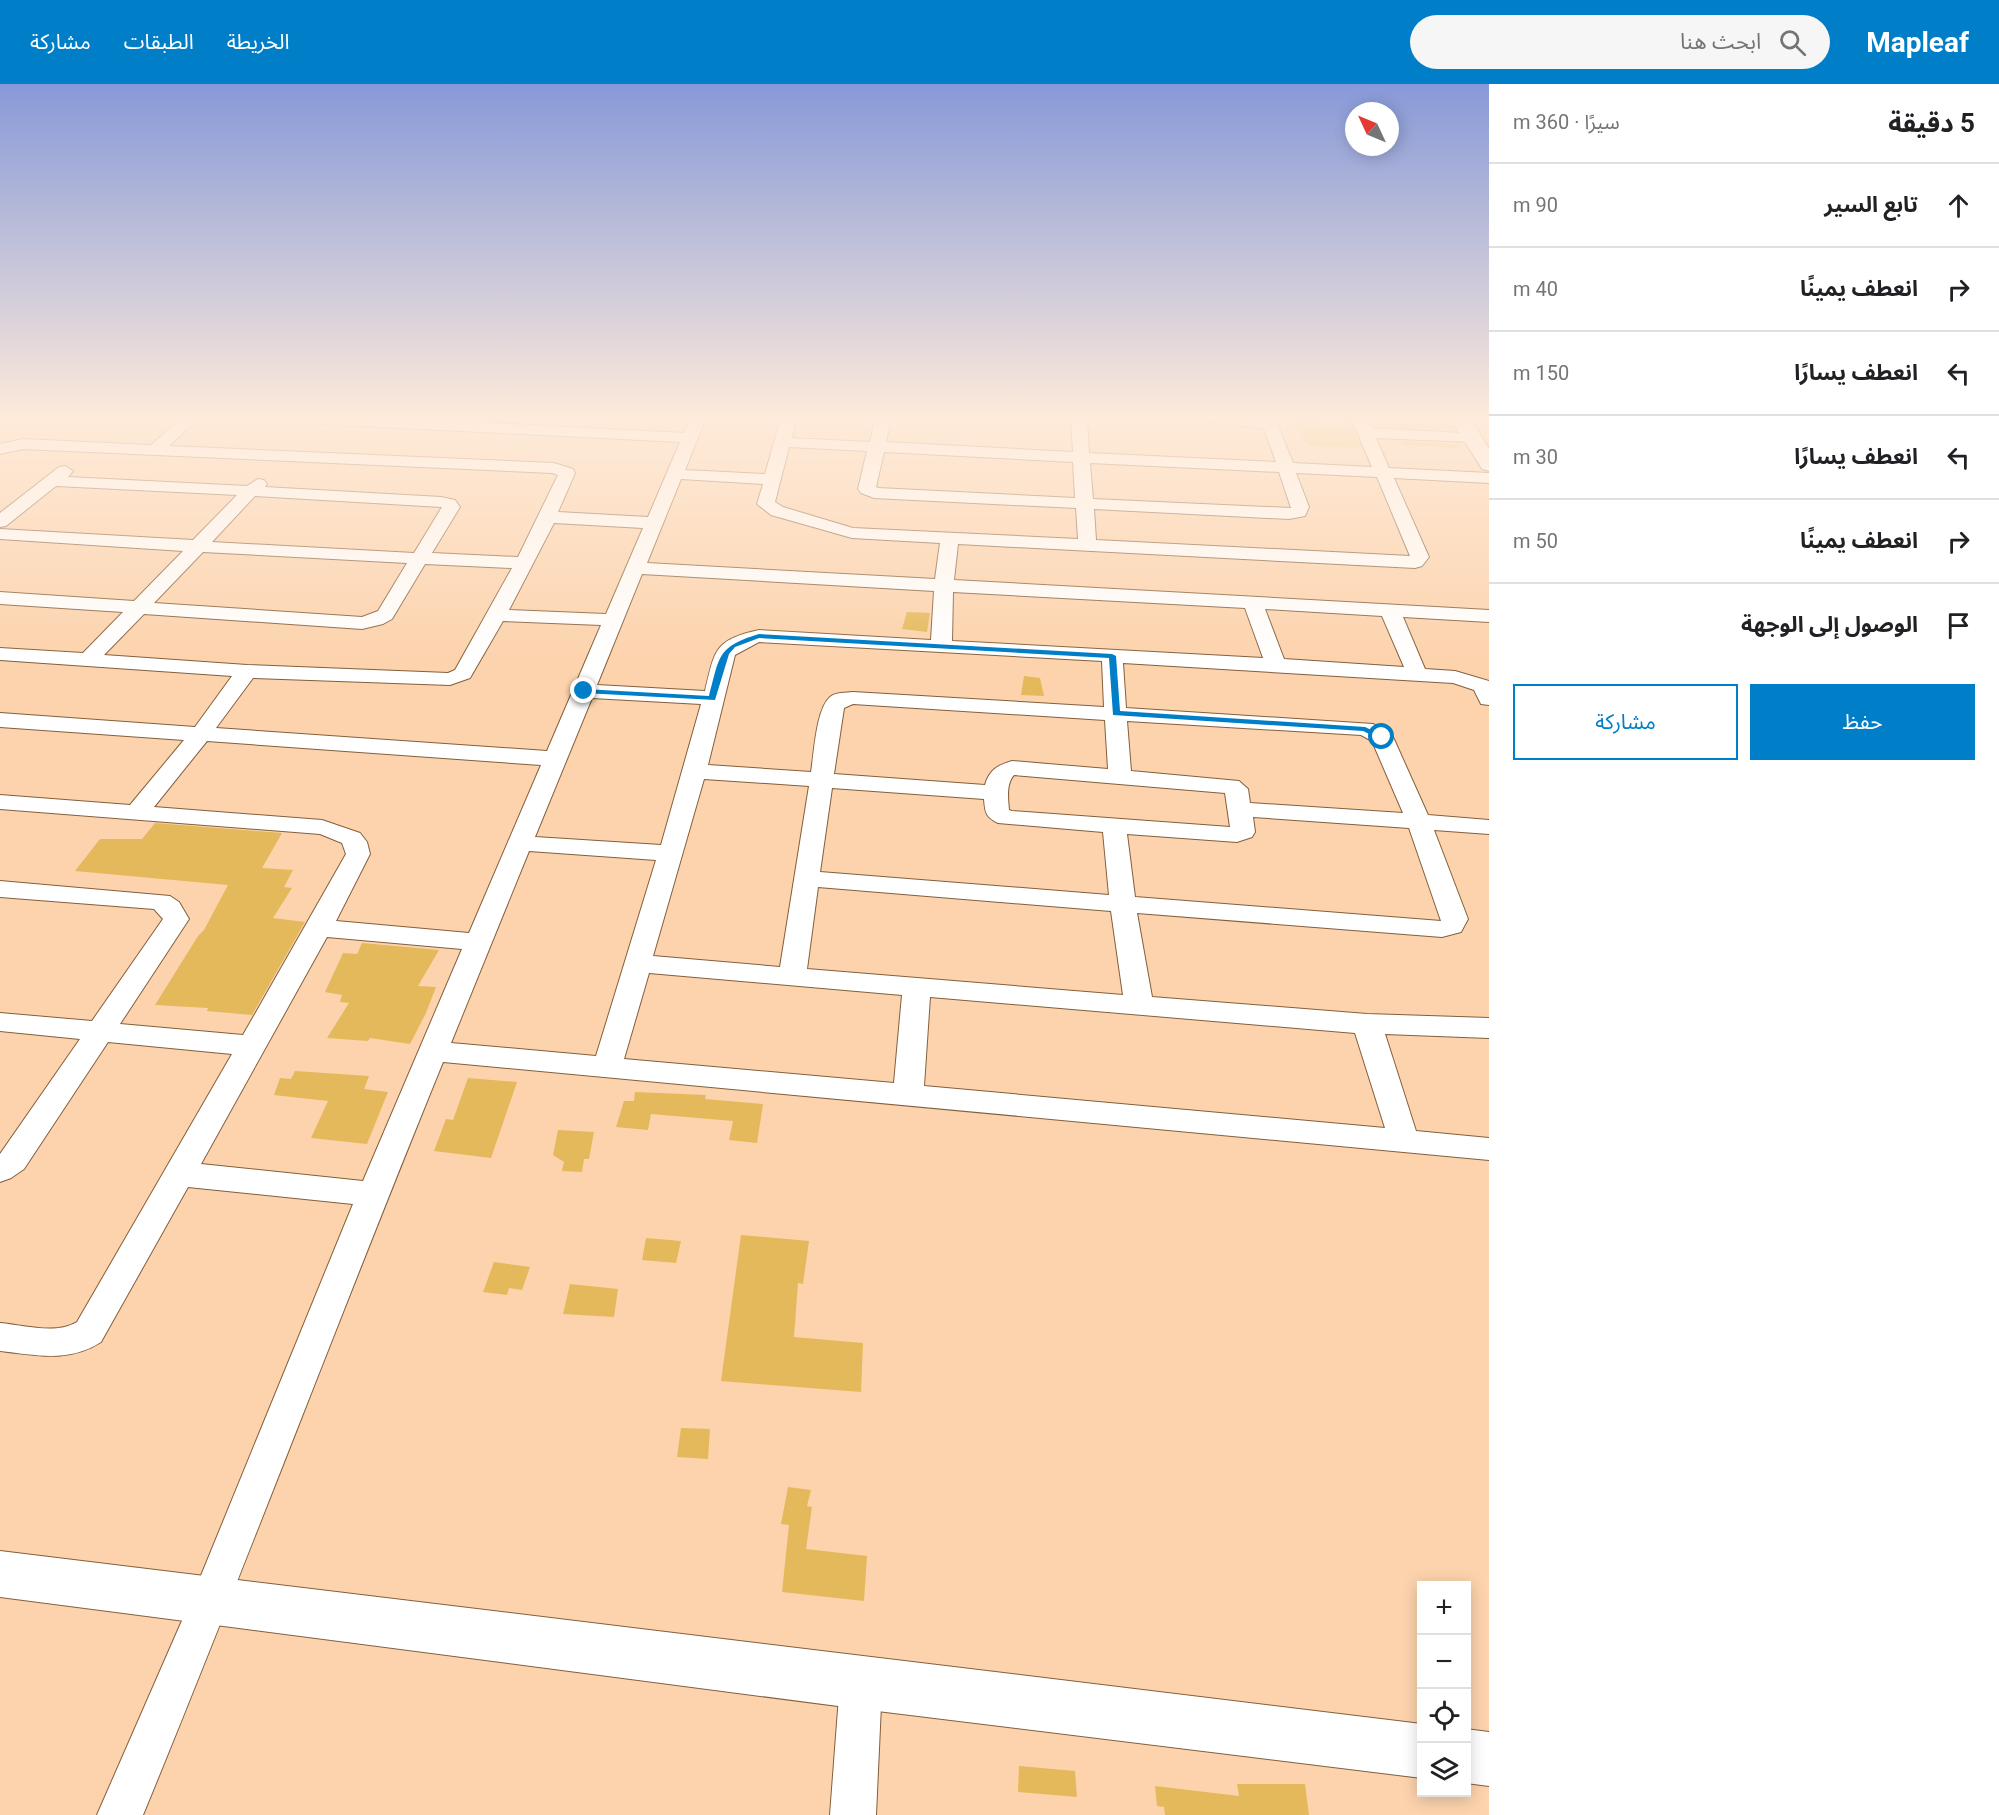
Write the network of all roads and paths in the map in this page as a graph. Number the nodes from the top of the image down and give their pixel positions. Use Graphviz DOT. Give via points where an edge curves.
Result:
graph roads {
  1 [pos="30,499"];
  2 [pos="243,499"];
  3 [pos="385,499"];
  4 [pos="556,499"];
  5 [pos="665,499"];
  6 [pos="768,499"];
  7 [pos="991,499"];
  8 [pos="1084,499"];
  9 [pos="1297,499"];
  10 [pos="1396,499"];
  11 [pos="1084,504"];
  12 [pos="549,517"];
  13 [pos="0,522"];
  14 [pos="655,523"];
  15 [pos="0,534"];
  16 [pos="950,538"];
  17 [pos="1088,545"];
  18 [pos="197,547"];
  19 [pos="421,559"];
  20 [pos="523,563"];
  21 [pos="636,568"];
  22 [pos="944,585"];
  23 [pos="0,598"];
  24 [pos="1252,603"];
  25 [pos="137,608"];
  26 [pos="1390,610"];
  27 [pos="497,615"];
  28 [pos="1489,616"];
  29 [pos="613,620"];
  30 [pos="941,646"];
  31 [pos="0,654"];
  32 [pos="1112,656"];
  33 [pos="88,659"];
  34 [pos="1276,665"];
  35 [pos="247,671"];
  36 [pos="1417,674"];
  37 [pos="584,691"];
  38 [pos="712,699"];
  39 [pos="1489,699"];
  40 [pos="1116,713"];
  41 [pos="0,720"];
  42 [pos="201,734"];
  43 [pos="556,759"];
  44 [pos="695,771"];
  45 [pos="1120,777"];
  46 [pos="820,781"];
  47 [pos="996,793"];
  48 [pos="0,802"];
  49 [pos="1240,809"];
  50 [pos="137,812"];
  51 [pos="1418,821"];
  52 [pos="1114,825"];
  53 [pos="1489,827"];
  54 [pos="520,843"];
  55 [pos="670,853"];
  56 [pos="808,879"];
  57 [pos="0,889"];
  58 [pos="1123,905"];
  59 [pos="319,928"];
  60 [pos="479,942"];
  61 [pos="639,964"];
  62 [pos="792,975"];
  63 [pos="917,988"];
  64 [pos="1139,1005"];
  65 [pos="0,1022"];
  66 [pos="1368,1024"];
  67 [pos="1489,1028"];
  68 [pos="99,1032"];
  69 [pos="251,1046"];
  70 [pos="433,1051"];
  71 [pos="607,1067"];
  72 [pos="908,1095"];
  73 [pos="1404,1141"];
  74 [pos="1489,1149"];
  75 [pos="0,1170"];
  76 [pos="180,1174"];
  77 [pos="373,1194"];
  78 [pos="0,1337"];
  79 [pos="0,1574"];
  80 [pos="211,1600"];
  81 [pos="861,1683"];
  82 [pos="1417,1750"];
  83 [pos="1471,1757"];
  84 [pos="1489,1759"];
  85 [pos="120,1815"];
  86 [pos="853,1815"];
  1 -- 13 [label="street"];
  2 -- 18 [label="street"];
  3 -- 19 [label="street" via="441,502 451,507"];
  4 -- 12 [label="street"];
  5 -- 14 [label="street"];
  6 -- 16 [label="street" via="766,504 777,511 852,533"];
  7 -- 11 [label="street"];
  8 -- 11 [label="street"];
  9 -- 11 [label="street" via="1299,512 1289,514"];
  10 -- 17 [label="street" via="1420,557 1415,562"];
  11 -- 17 [label="street"];
  12 -- 14 [label="street"];
  12 -- 20 [label="street"];
  14 -- 21 [label="street"];
  15 -- 18 [label="street"];
  16 -- 17 [label="street"];
  16 -- 22 [label="street"];
  18 -- 19 [label="street"];
  18 -- 25 [label="street"];
  19 -- 20 [label="street"];
  19 -- 25 [label="street" via="385,615 363,623"];
  20 -- 27 [label="street"];
  21 -- 22 [label="street"];
  21 -- 29 [label="street"];
  22 -- 24 [label="street"];
  22 -- 30 [label="street"];
  23 -- 25 [label="street"];
  24 -- 26 [label="street"];
  24 -- 34 [label="street"];
  25 -- 33 [label="street"];
  26 -- 28 [label="street"];
  26 -- 36 [label="street"];
  27 -- 29 [label="street"];
  27 -- 35 [label="street" via="463,674 450,680"];
  29 -- 37 [label="street"];
  30 -- 32 [label="street"];
  30 -- 38 [label="street" via="759,636 732,646 725,653"];
  31 -- 33 [label="street"];
  32 -- 34 [label="street"];
  32 -- 40 [label="street"];
  33 -- 35 [label="street"];
  34 -- 36 [label="street"];
  35 -- 42 [label="street"];
  36 -- 39 [label="street" via="1464,679 1482,686"];
  37 -- 38 [label="street"];
  37 -- 43 [label="street"];
  38 -- 44 [label="street"];
  40 -- 45 [label="street"];
  40 -- 46 [label="street" via="839,700 833,707"];
  40 -- 51 [label="street" via="1365,729 1382,737"];
  41 -- 42 [label="street"];
  42 -- 43 [label="street"];
  42 -- 50 [label="street"];
  43 -- 54 [label="street"];
  44 -- 46 [label="street"];
  44 -- 55 [label="street"];
  45 -- 47 [label="street" via="1012,768 1001,773"];
  45 -- 49 [label="street" via="1226,785 1236,789"];
  46 -- 47 [label="street"];
  46 -- 56 [label="street"];
  47 -- 52 [label="street" via="997,813 1007,818"];
  48 -- 50 [label="street"];
  49 -- 51 [label="street"];
  49 -- 52 [label="street" via="1243,832 1237,835"];
  50 -- 59 [label="street" via="322,827 353,838 358,854"];
  51 -- 53 [label="street"];
  51 -- 58 [label="street" via="1455,919 1452,926 1442,929"];
  52 -- 58 [label="street"];
  54 -- 55 [label="street"];
  54 -- 60 [label="street"];
  55 -- 61 [label="street"];
  56 -- 58 [label="street"];
  56 -- 62 [label="street"];
  57 -- 68 [label="street" via="160,902 170,908 176,919"];
  58 -- 64 [label="street"];
  59 -- 60 [label="street"];
  59 -- 69 [label="street"];
  60 -- 70 [label="street"];
  61 -- 62 [label="street"];
  61 -- 71 [label="street"];
  62 -- 63 [label="street"];
  63 -- 64 [label="street"];
  63 -- 72 [label="street"];
  64 -- 66 [label="street"];
  65 -- 68 [label="street"];
  66 -- 67 [label="street"];
  66 -- 73 [label="street"];
  68 -- 69 [label="street"];
  68 -- 75 [label="street" via="13,1161"];
  69 -- 76 [label="street"];
  70 -- 71 [label="street"];
  70 -- 77 [label="street"];
  71 -- 72 [label="street"];
  72 -- 73 [label="street"];
  73 -- 74 [label="street"];
  76 -- 77 [label="street"];
  76 -- 78 [label="street" via="89,1332 69,1343"];
  77 -- 80 [label="street"];
  79 -- 80 [label="street"];
  80 -- 81 [label="street"];
  80 -- 85 [label="street"];
  81 -- 82 [label="street"];
  81 -- 86 [label="street"];
  83 -- 84 [label="street"];
}
